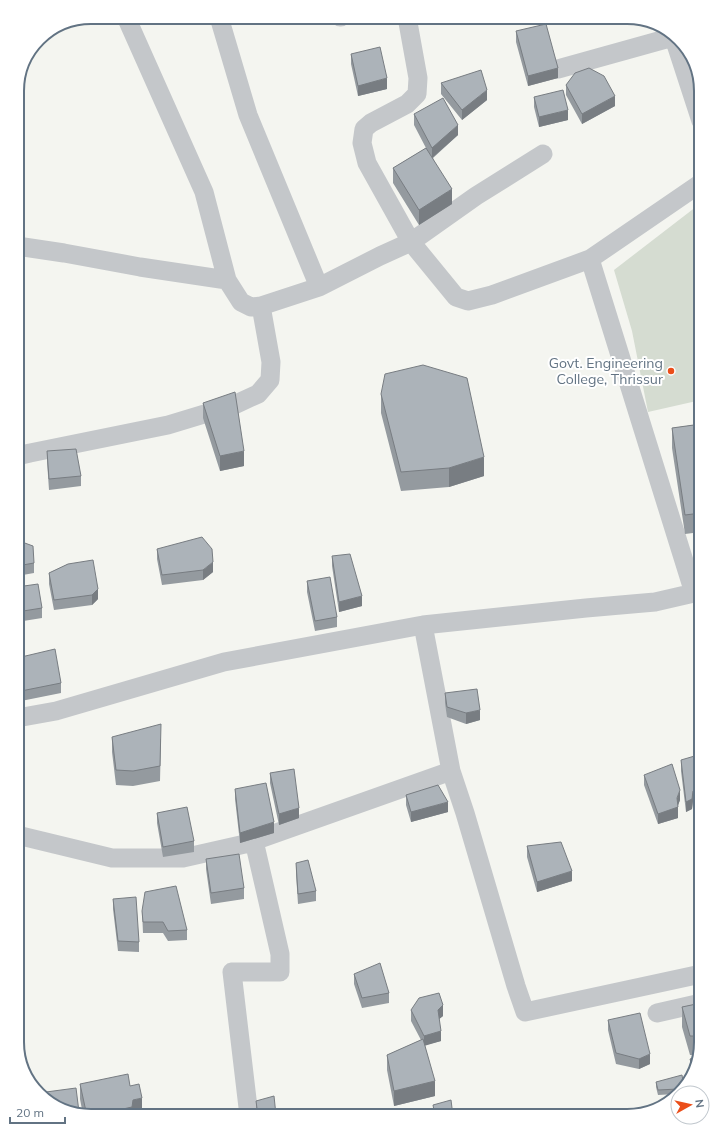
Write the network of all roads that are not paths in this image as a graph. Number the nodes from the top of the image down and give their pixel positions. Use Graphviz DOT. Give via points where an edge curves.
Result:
graph roads {
  1 [pos="129,24"];
  2 [pos="221,24"];
  3 [pos="408,24"];
  4 [pos="667,38"];
  5 [pos="676,46"];
  6 [pos="558,69"];
  7 [pos="694,100"];
  8 [pos="543,154"];
  9 [pos="694,188"];
  10 [pos="411,242"];
  11 [pos="24,247"];
  12 [pos="590,259"];
  13 [pos="227,280"];
  14 [pos="319,287"];
  15 [pos="262,306"];
  16 [pos="24,454"];
  17 [pos="694,585"];
  18 [pos="694,595"];
  19 [pos="423,625"];
  20 [pos="24,717"];
  21 [pos="451,771"];
  22 [pos="24,837"];
  23 [pos="254,841"];
  24 [pos="694,976"];
  25 [pos="694,1005"];
  26 [pos="657,1013"];
  27 [pos="248,1109"];
  1 -- 13 [label="street" via="204,192"];
  2 -- 14 [label="street" via="248,115"];
  3 -- 10 [label="street" via="418,78 417,94 407,104 364,129 362,143 368,163"];
  4 -- 6 [label="street"];
  5 -- 7 [label="street"];
  8 -- 10 [label="street" via="476,196"];
  9 -- 12 [label="street"];
  10 -- 12 [label="street" via="456,297 468,301 492,295"];
  10 -- 14 [label="street"];
  11 -- 13 [label="street"];
  12 -- 17 [label="street"];
  13 -- 15 [label="street" via="240,302 251,307"];
  14 -- 15 [label="street"];
  15 -- 16 [label="street" via="271,362 270,380 258,394 234,405 168,425"];
  18 -- 19 [label="street" via="655,602"];
  19 -- 20 [label="street" via="224,662 56,711"];
  19 -- 21 [label="street"];
  21 -- 23 [label="street"];
  21 -- 24 [label="street" via="525,1012"];
  22 -- 23 [label="street" via="112,858 183,858"];
  23 -- 27 [label="street" via="280,954 280,972 232,972"];
  25 -- 26 [label="street"];
}
